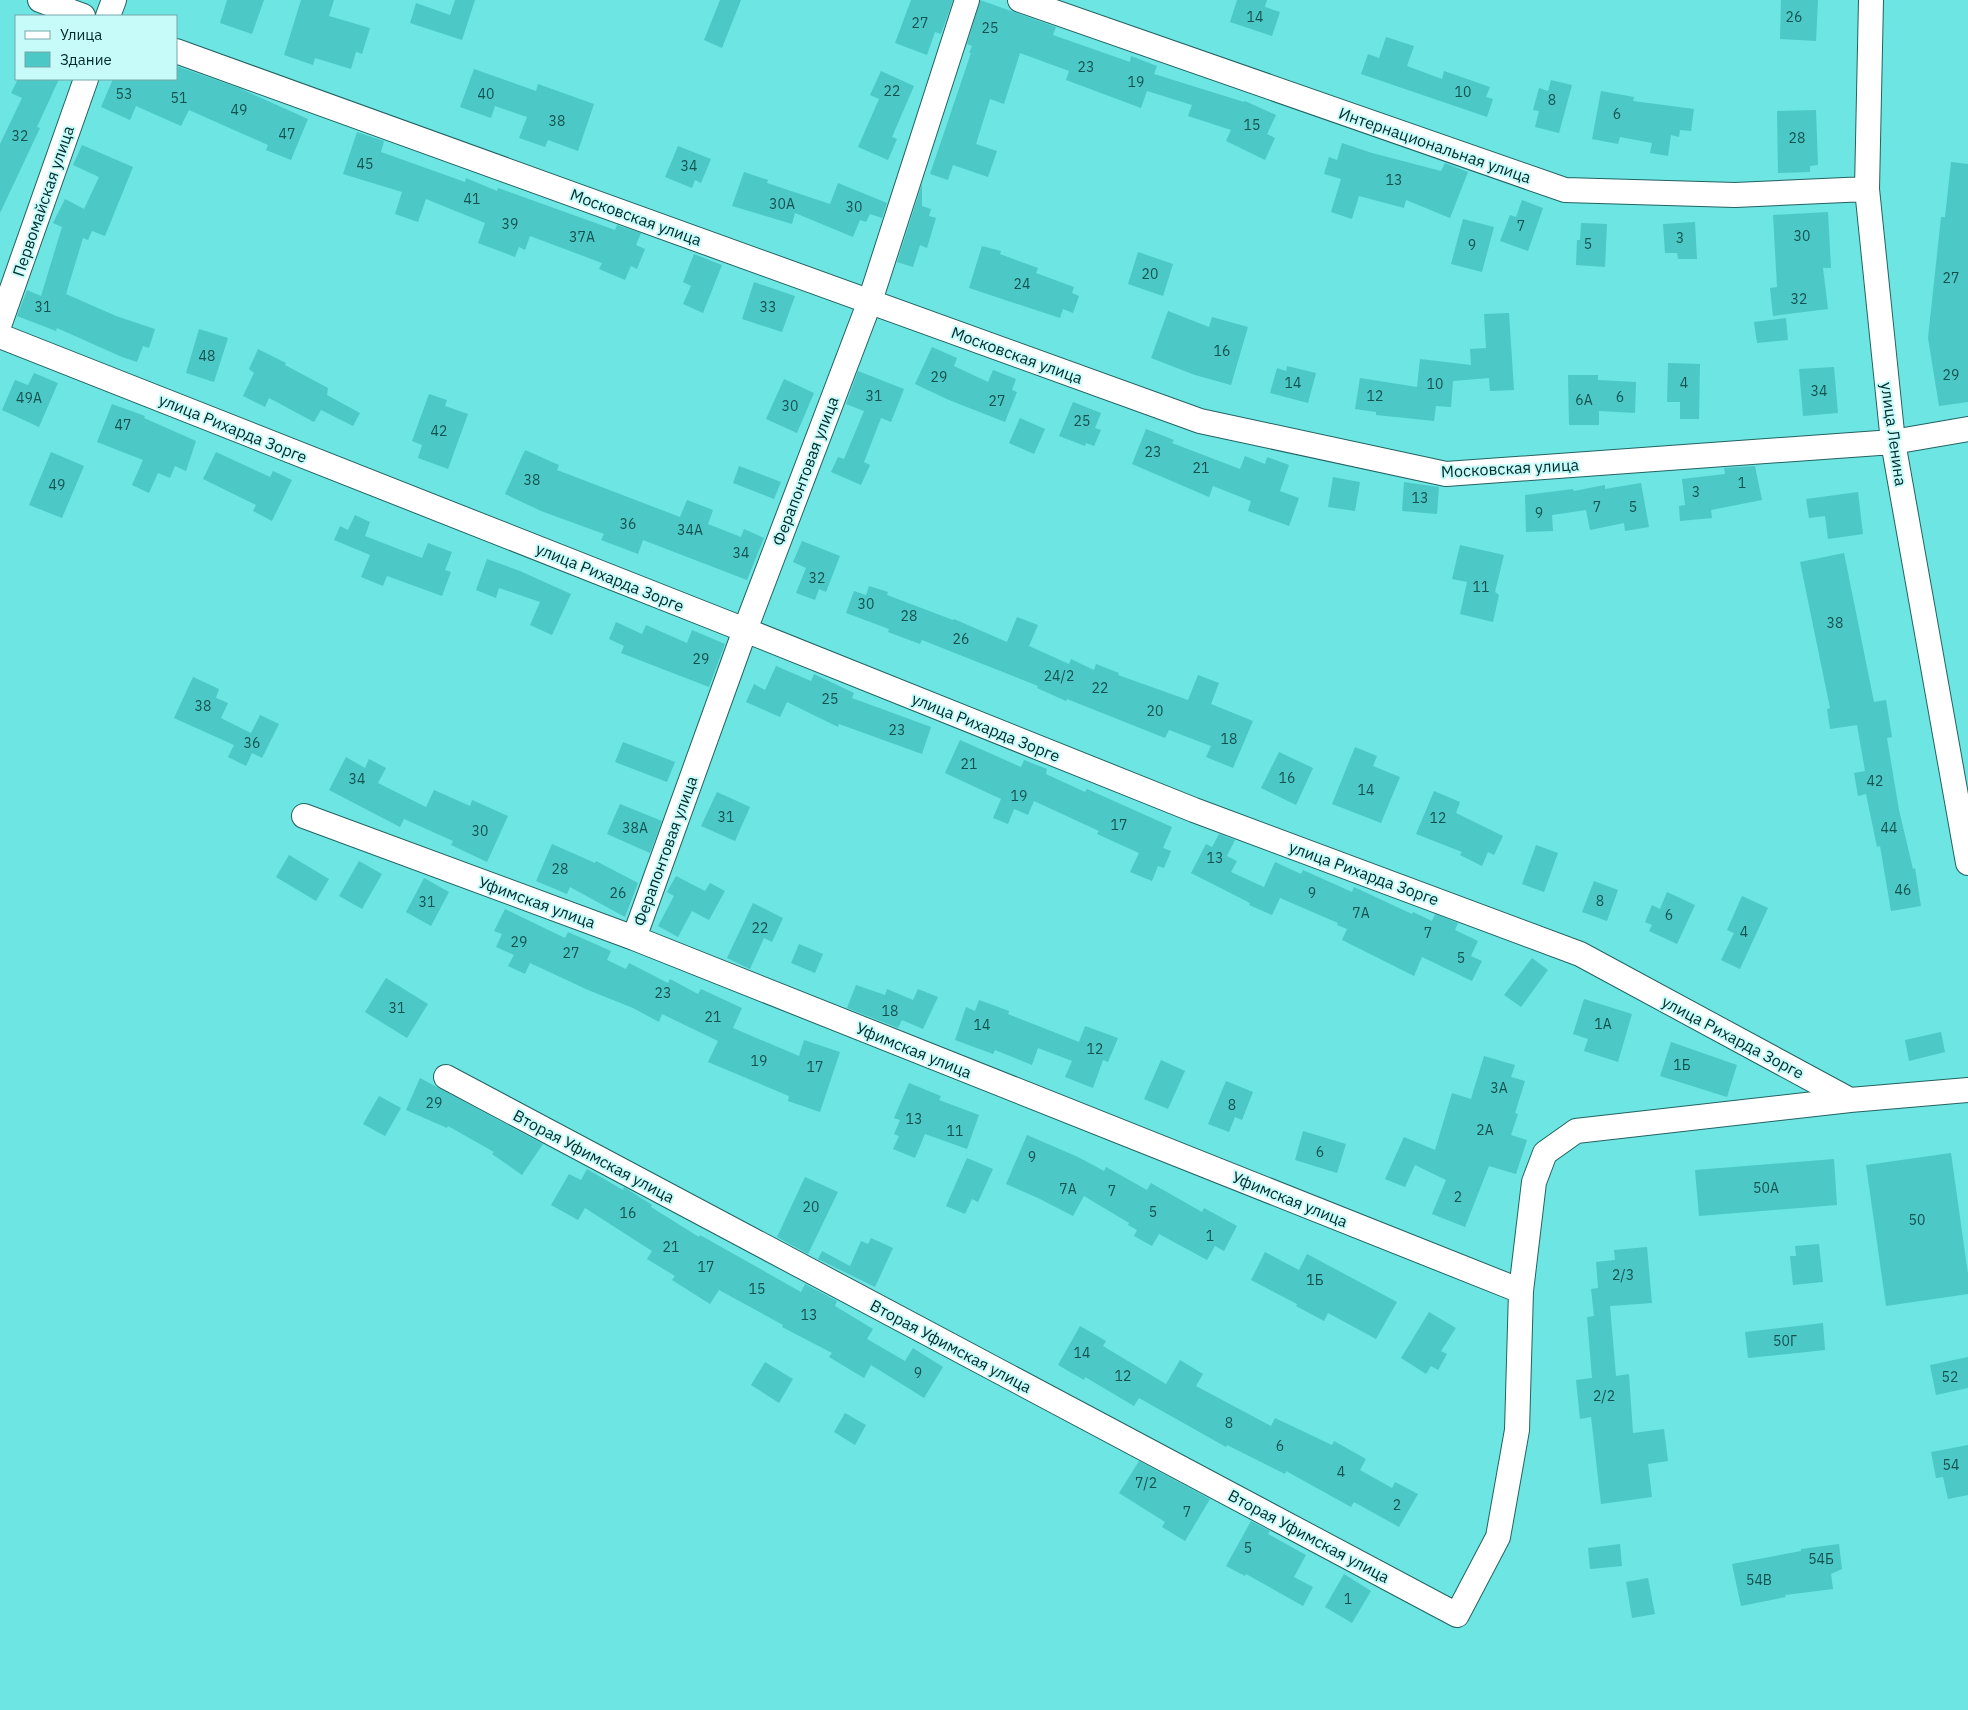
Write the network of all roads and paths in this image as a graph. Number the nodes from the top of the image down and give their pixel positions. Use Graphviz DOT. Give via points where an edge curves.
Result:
graph roads {
  1 [pos="40,0"];
  2 [pos="114,0"];
  3 [pos="967,0"];
  4 [pos="1020,0"];
  5 [pos="1871,0"];
  6 [pos="79,15"];
  7 [pos="108,15"];
  8 [pos="178,52"];
  9 [pos="86,80"];
  10 [pos="1867,190"];
  11 [pos="870,301"];
  12 [pos="0,323"];
  13 [pos="0,336"];
  14 [pos="1968,429"];
  15 [pos="1893,442"];
  16 [pos="745,630"];
  17 [pos="304,816"];
  18 [pos="1968,863"];
  19 [pos="634,938"];
  20 [pos="446,1077"];
  21 [pos="1968,1090"];
  22 [pos="1850,1100"];
  23 [pos="1521,1291"];
  1 -- 6 [label="street"];
  2 -- 7 [label="street"];
  3 -- 11 [label="street, Ферапонтовая улица"];
  4 -- 10 [label="street, Интернациональная улица" via="1565,190 1735,195"];
  5 -- 10 [label="street, улица Ленина"];
  8 -- 11 [label="street, Московская улица"];
  9 -- 12 [label="street, Первомайская улица"];
  10 -- 15 [label="street, улица Ленина"];
  11 -- 15 [label="street, Московская улица" via="1200,421 1446,474"];
  11 -- 16 [label="street, Ферапонтовая улица"];
  13 -- 16 [label="street, улица Рихарда Зорге"];
  14 -- 15 [label="street, Московская улица"];
  15 -- 18 [label="street, улица Ленина"];
  16 -- 19 [label="street, Ферапонтовая улица"];
  16 -- 22 [label="street, улица Рихарда Зорге" via="1194,810 1580,954"];
  17 -- 19 [label="street, Уфимская улица"];
  19 -- 23 [label="street, Уфимская улица"];
  20 -- 23 [label="street, Вторая Уфимская улица" via="1457,1615 1498,1537 1517,1430"];
  21 -- 22 [label="street"];
  22 -- 23 [label="street" via="1576,1131 1545,1153 1534,1182"];
}
